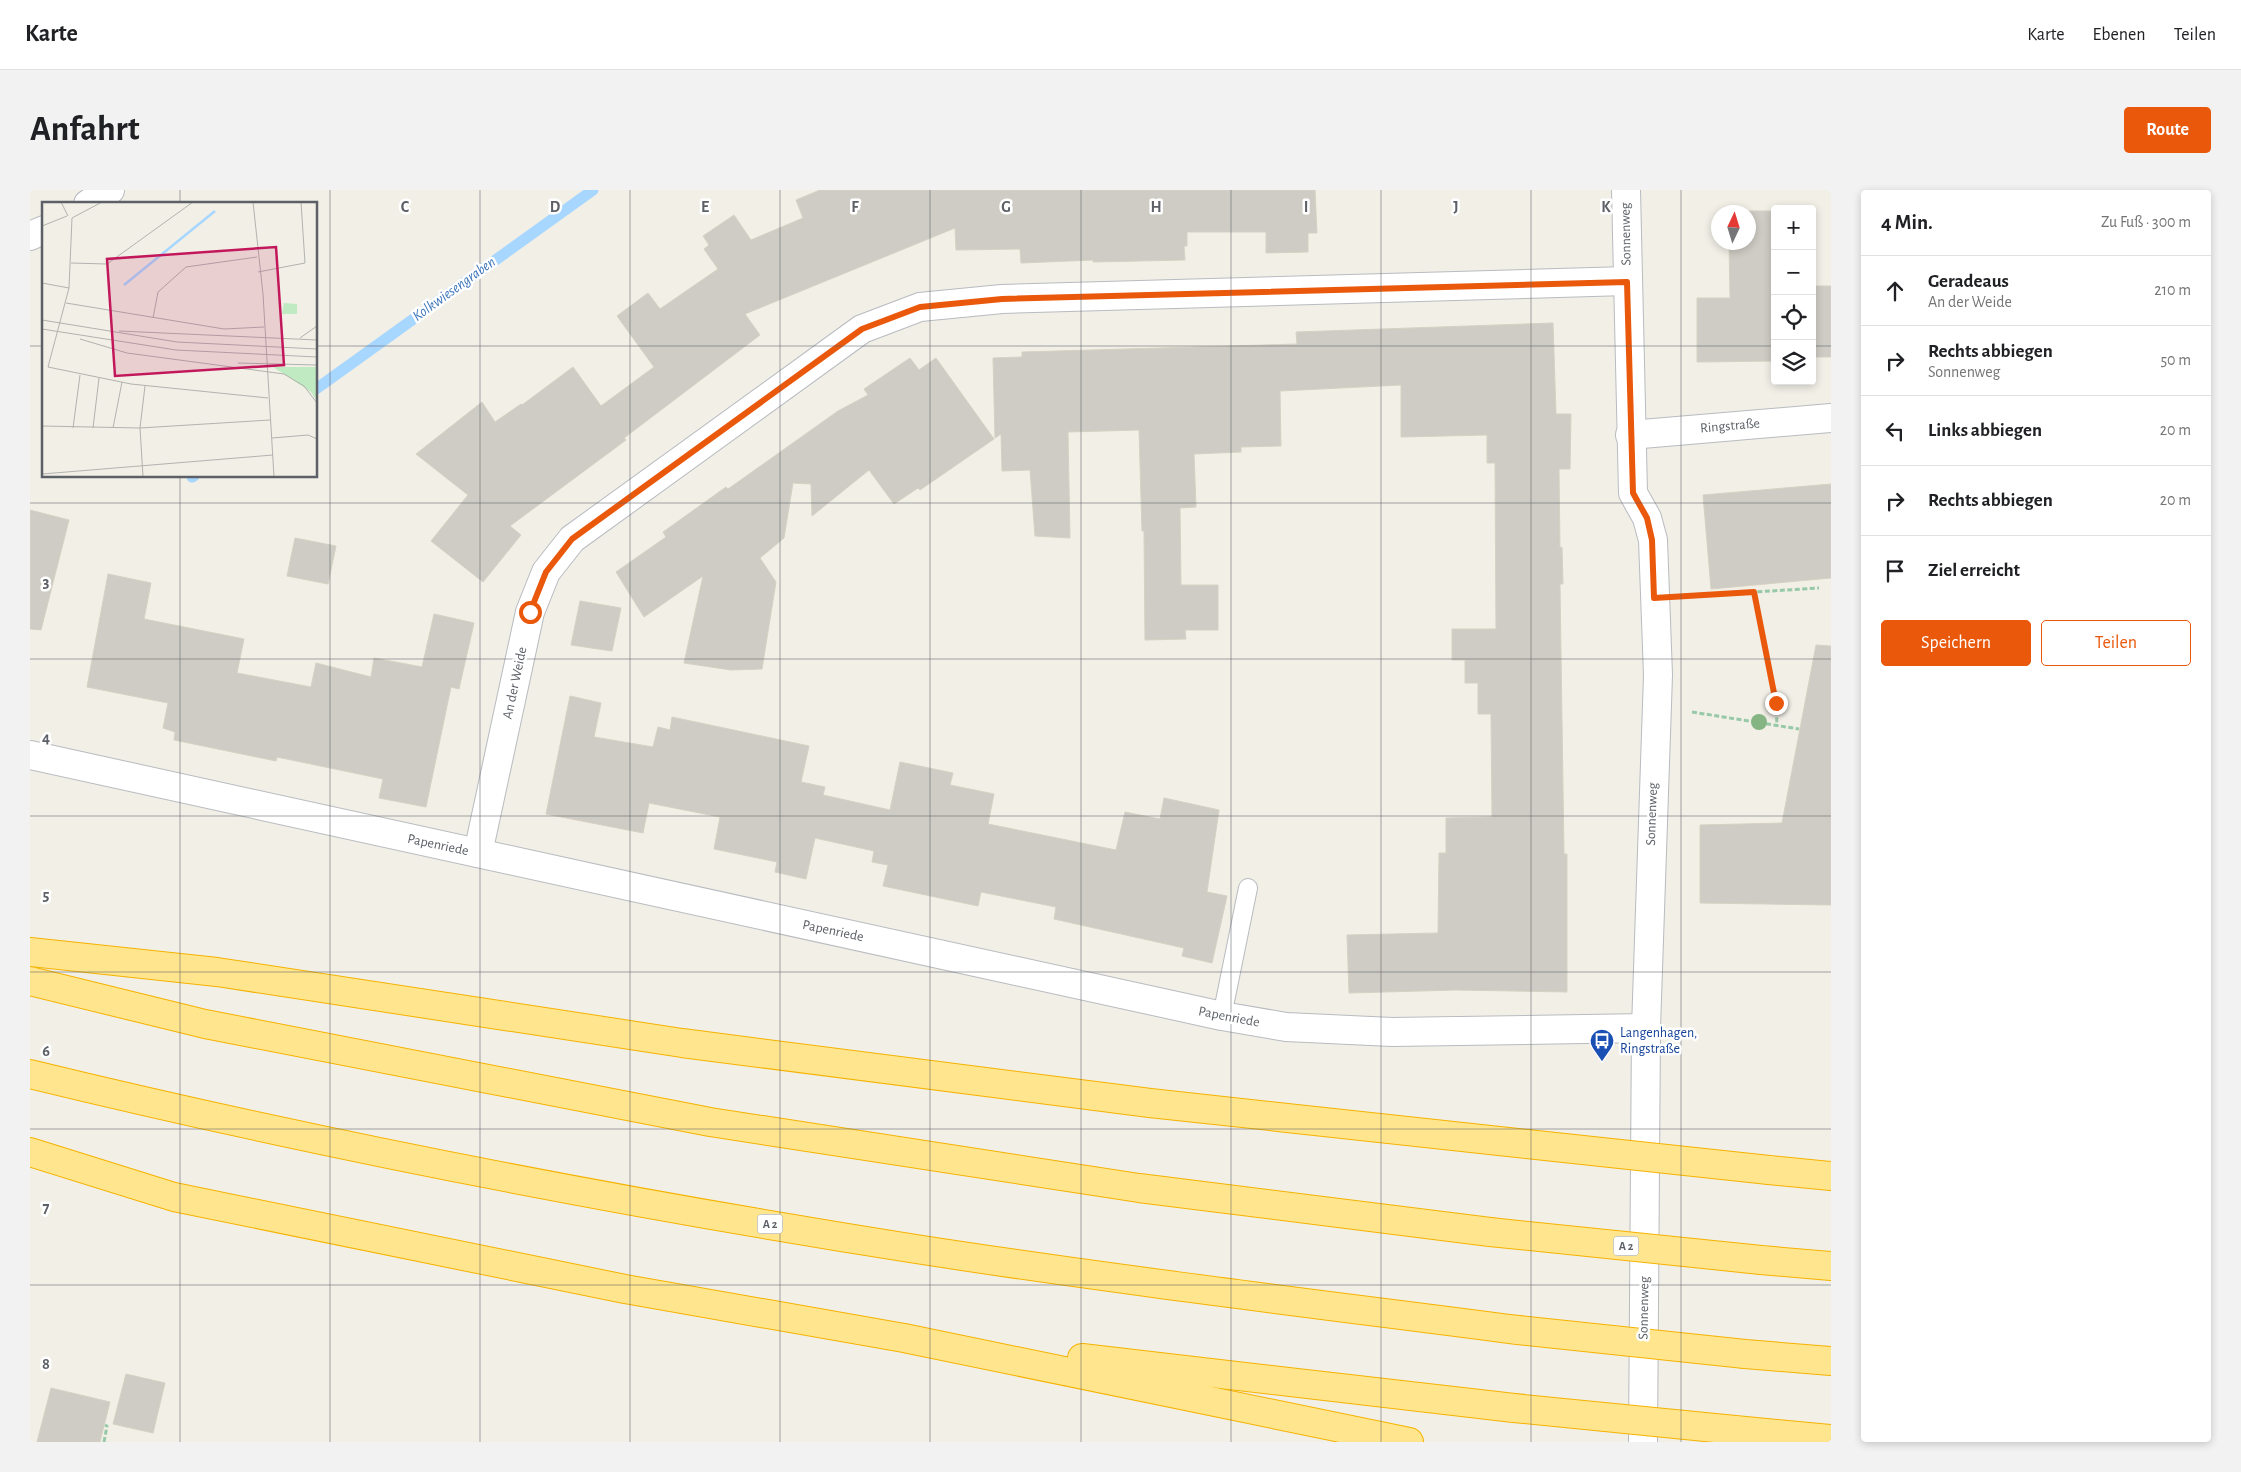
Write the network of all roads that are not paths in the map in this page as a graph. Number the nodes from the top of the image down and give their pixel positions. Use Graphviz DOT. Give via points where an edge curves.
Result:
graph roads {
  1 [pos="110,190"];
  2 [pos="1626,190"];
  3 [pos="91,202"];
  4 [pos="42,231"];
  5 [pos="30,236"];
  6 [pos="1627,282"];
  7 [pos="1831,418"];
  8 [pos="1630,435"];
  9 [pos="30,755"];
  10 [pos="478,853"];
  11 [pos="1248,888"];
  12 [pos="30,952"];
  13 [pos="30,981"];
  14 [pos="1222,1016"];
  15 [pos="1646,1028"];
  16 [pos="30,1074"];
  17 [pos="30,1152"];
  18 [pos="1831,1176"];
  19 [pos="1831,1266"];
  20 [pos="904,1338"];
  21 [pos="1831,1361"];
  22 [pos="1831,1439"];
  23 [pos="1409,1442"];
  24 [pos="1643,1442"];
  1 -- 3 [label="street"];
  2 -- 6 [label="street, Sonnenweg"];
  4 -- 5 [label="street"];
  6 -- 8 [label="street, Sonnenweg"];
  6 -- 10 [label="street, An der Weide" via="1002,299 920,307 862,329 572,539 546,572 530,612"];
  7 -- 8 [label="street, Ringstraße"];
  8 -- 15 [label="street, Sonnenweg" via="1633,493 1647,518 1652,540 1657,706"];
  9 -- 10 [label="street, Papenriede"];
  10 -- 14 [label="street, Papenriede"];
  11 -- 14 [label="lane"];
  12 -- 18 [label="highway, bridge" via="217,972 682,1043 1150,1103"];
  13 -- 19 [label="highway, A 2, bridge" via="214,1026 710,1122 1140,1188 1490,1232"];
  14 -- 15 [label="street, Papenriede" via="1286,1028 1392,1032"];
  15 -- 24 [label="street, Sonnenweg"];
  16 -- 21 [label="highway, A 2, bridge" via="190,1113 713,1214 918,1249 1518,1330"];
  17 -- 20 [label="highway" via="174,1197 625,1289"];
  20 -- 22 [label="highway, bridge" via="1514,1408"];
  20 -- 23 [label="highway"];
}
